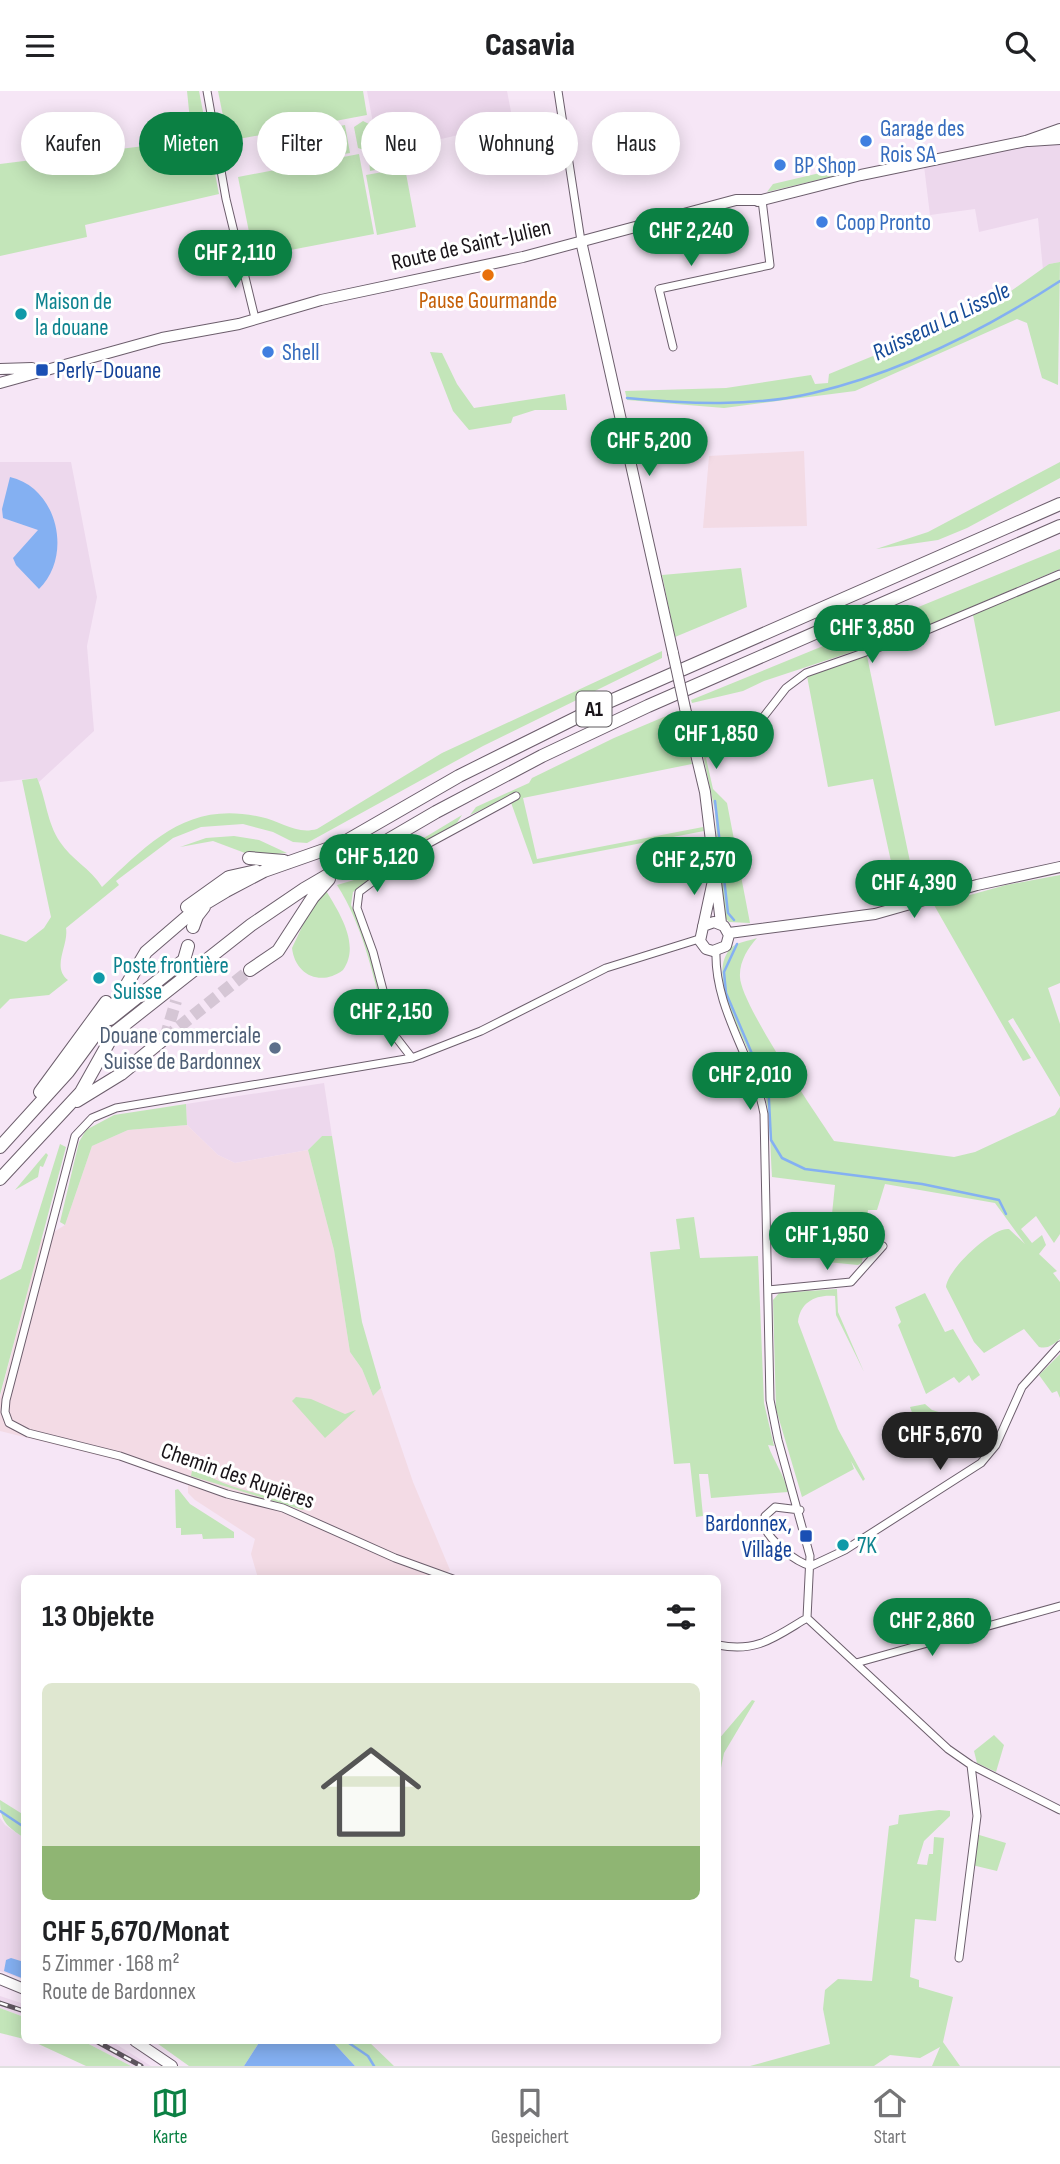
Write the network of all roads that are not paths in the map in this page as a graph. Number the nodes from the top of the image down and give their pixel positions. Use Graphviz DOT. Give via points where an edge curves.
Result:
graph roads {
  1 [pos="207,91"];
  2 [pos="558,91"];
  3 [pos="1060,129"];
  4 [pos="1060,139"];
  5 [pos="1027,141"];
  6 [pos="762,200"];
  7 [pos="581,241"];
  8 [pos="256,315"];
  9 [pos="673,347"];
  10 [pos="0,369"];
  11 [pos="0,383"];
  12 [pos="1060,504"];
  13 [pos="1060,526"];
  14 [pos="1060,574"];
  15 [pos="696,753"];
  16 [pos="516,796"];
  17 [pos="249,858"];
  18 [pos="291,862"];
  19 [pos="1060,867"];
  20 [pos="340,869"];
  21 [pos="264,871"];
  22 [pos="713,875"];
  23 [pos="209,902"];
  24 [pos="721,923"];
  25 [pos="703,926"];
  26 [pos="194,927"];
  27 [pos="729,933"];
  28 [pos="699,939"];
  29 [pos="188,946"];
  30 [pos="716,951"];
  31 [pos="250,970"];
  32 [pos="182,981"];
  33 [pos="176,1001"];
  34 [pos="104,1023"];
  35 [pos="165,1038"];
  36 [pos="412,1058"];
  37 [pos="71,1104"];
  38 [pos="0,1134"];
  39 [pos="0,1147"];
  40 [pos="0,1179"];
  41 [pos="883,1246"];
  42 [pos="768,1290"];
  43 [pos="1060,1345"];
  44 [pos="800,1510"];
  45 [pos="811,1566"];
  46 [pos="442,1575"];
  47 [pos="1060,1606"];
  48 [pos="807,1618"];
  49 [pos="721,1646"];
  50 [pos="856,1663"];
  51 [pos="971,1765"];
  52 [pos="1060,1810"];
  53 [pos="959,1958"];
  54 [pos="0,1979"];
  55 [pos="0,1985"];
  56 [pos="21,1989"];
  57 [pos="21,1989"];
  58 [pos="139,2044"];
  59 [pos="172,2066"];
  1 -- 8 [label="street" via="226,199"];
  2 -- 7 [label="street"];
  3 -- 5 [label="main road, Route de Saint-Julien"];
  4 -- 5 [label="main road, Route de Saint-Julien"];
  5 -- 6 [label="main road, Route de Saint-Julien"];
  6 -- 7 [label="main road, Route de Saint-Julien"];
  6 -- 9 [label="street" via="769,265 659,289"];
  7 -- 8 [label="main road, Route de Saint-Julien"];
  7 -- 15 [label="main road, bridge"];
  8 -- 10 [label="main road, Route de Saint-Julien" via="31,368"];
  8 -- 11 [label="main road, Route de Saint-Julien" via="239,324 162,338"];
  12 -- 18 [label="highway, A1" via="595,708 459,776 341,844"];
  13 -- 20 [label="highway, A1" via="567,744 455,801"];
  14 -- 15 [label="street" via="920,633 806,673 786,688 747,738"];
  15 -- 22 [label="main road" via="712,840"];
  16 -- 36 [label="street" via="411,853 359,893 357,908 392,1027"];
  17 -- 18 [label="highway"];
  18 -- 21 [label="highway"];
  19 -- 27 [label="main road" via="875,914"];
  20 -- 31 [label="highway" via="313,897 278,951"];
  20 -- 32 [label="highway" via="276,908"];
  21 -- 23 [label="highway"];
  21 -- 38 [label="highway" via="236,874 213,886 143,944 50,1080"];
  22 -- 24 [label="main road"];
  22 -- 25 [label="main road"];
  23 -- 26 [label="highway"];
  23 -- 34 [label="highway" via="146,952"];
  24 -- 25 [label="main road"];
  24 -- 27 [label="main road"];
  25 -- 28 [label="main road"];
  27 -- 30 [label="main road" via="727,944"];
  28 -- 30 [label="main road" via="706,949"];
  28 -- 36 [label="street" via="606,968 481,1031"];
  29 -- 34 [label="highway" via="184,960"];
  30 -- 42 [label="street" via="722,999 757,1080 764,1114"];
  32 -- 33 [label="highway"];
  32 -- 37 [label="highway" via="114,1033"];
  34 -- 39 [label="highway" via="68,1072"];
  35 -- 37 [label="highway"];
  36 -- 46 [label="street, Chemin des Rupières" via="116,1108 85,1123 72,1142 47,1235 6,1400 7,1420 28,1433 283,1508"];
  37 -- 40 [label="highway"];
  41 -- 42 [label="street" via="851,1282"];
  42 -- 44 [label="street" via="771,1408"];
  43 -- 45 [label="street" via="1022,1387 996,1445 981,1463 845,1550"];
  44 -- 45 [label="street"];
  44 -- 45 [label="street" via="775,1507 767,1512 764,1526 774,1541"];
  45 -- 48 [label="street"];
  47 -- 50 [label="street"];
  48 -- 49 [label="street" via="768,1641 740,1649"];
  48 -- 50 [label="street"];
  50 -- 51 [label="street" via="932,1736"];
  51 -- 52 [label="street"];
  51 -- 53 [label="street" via="976,1816"];
  54 -- 56 [label="main road"];
  55 -- 57 [label="main road"];
  58 -- 59 [label="main road"];
}
